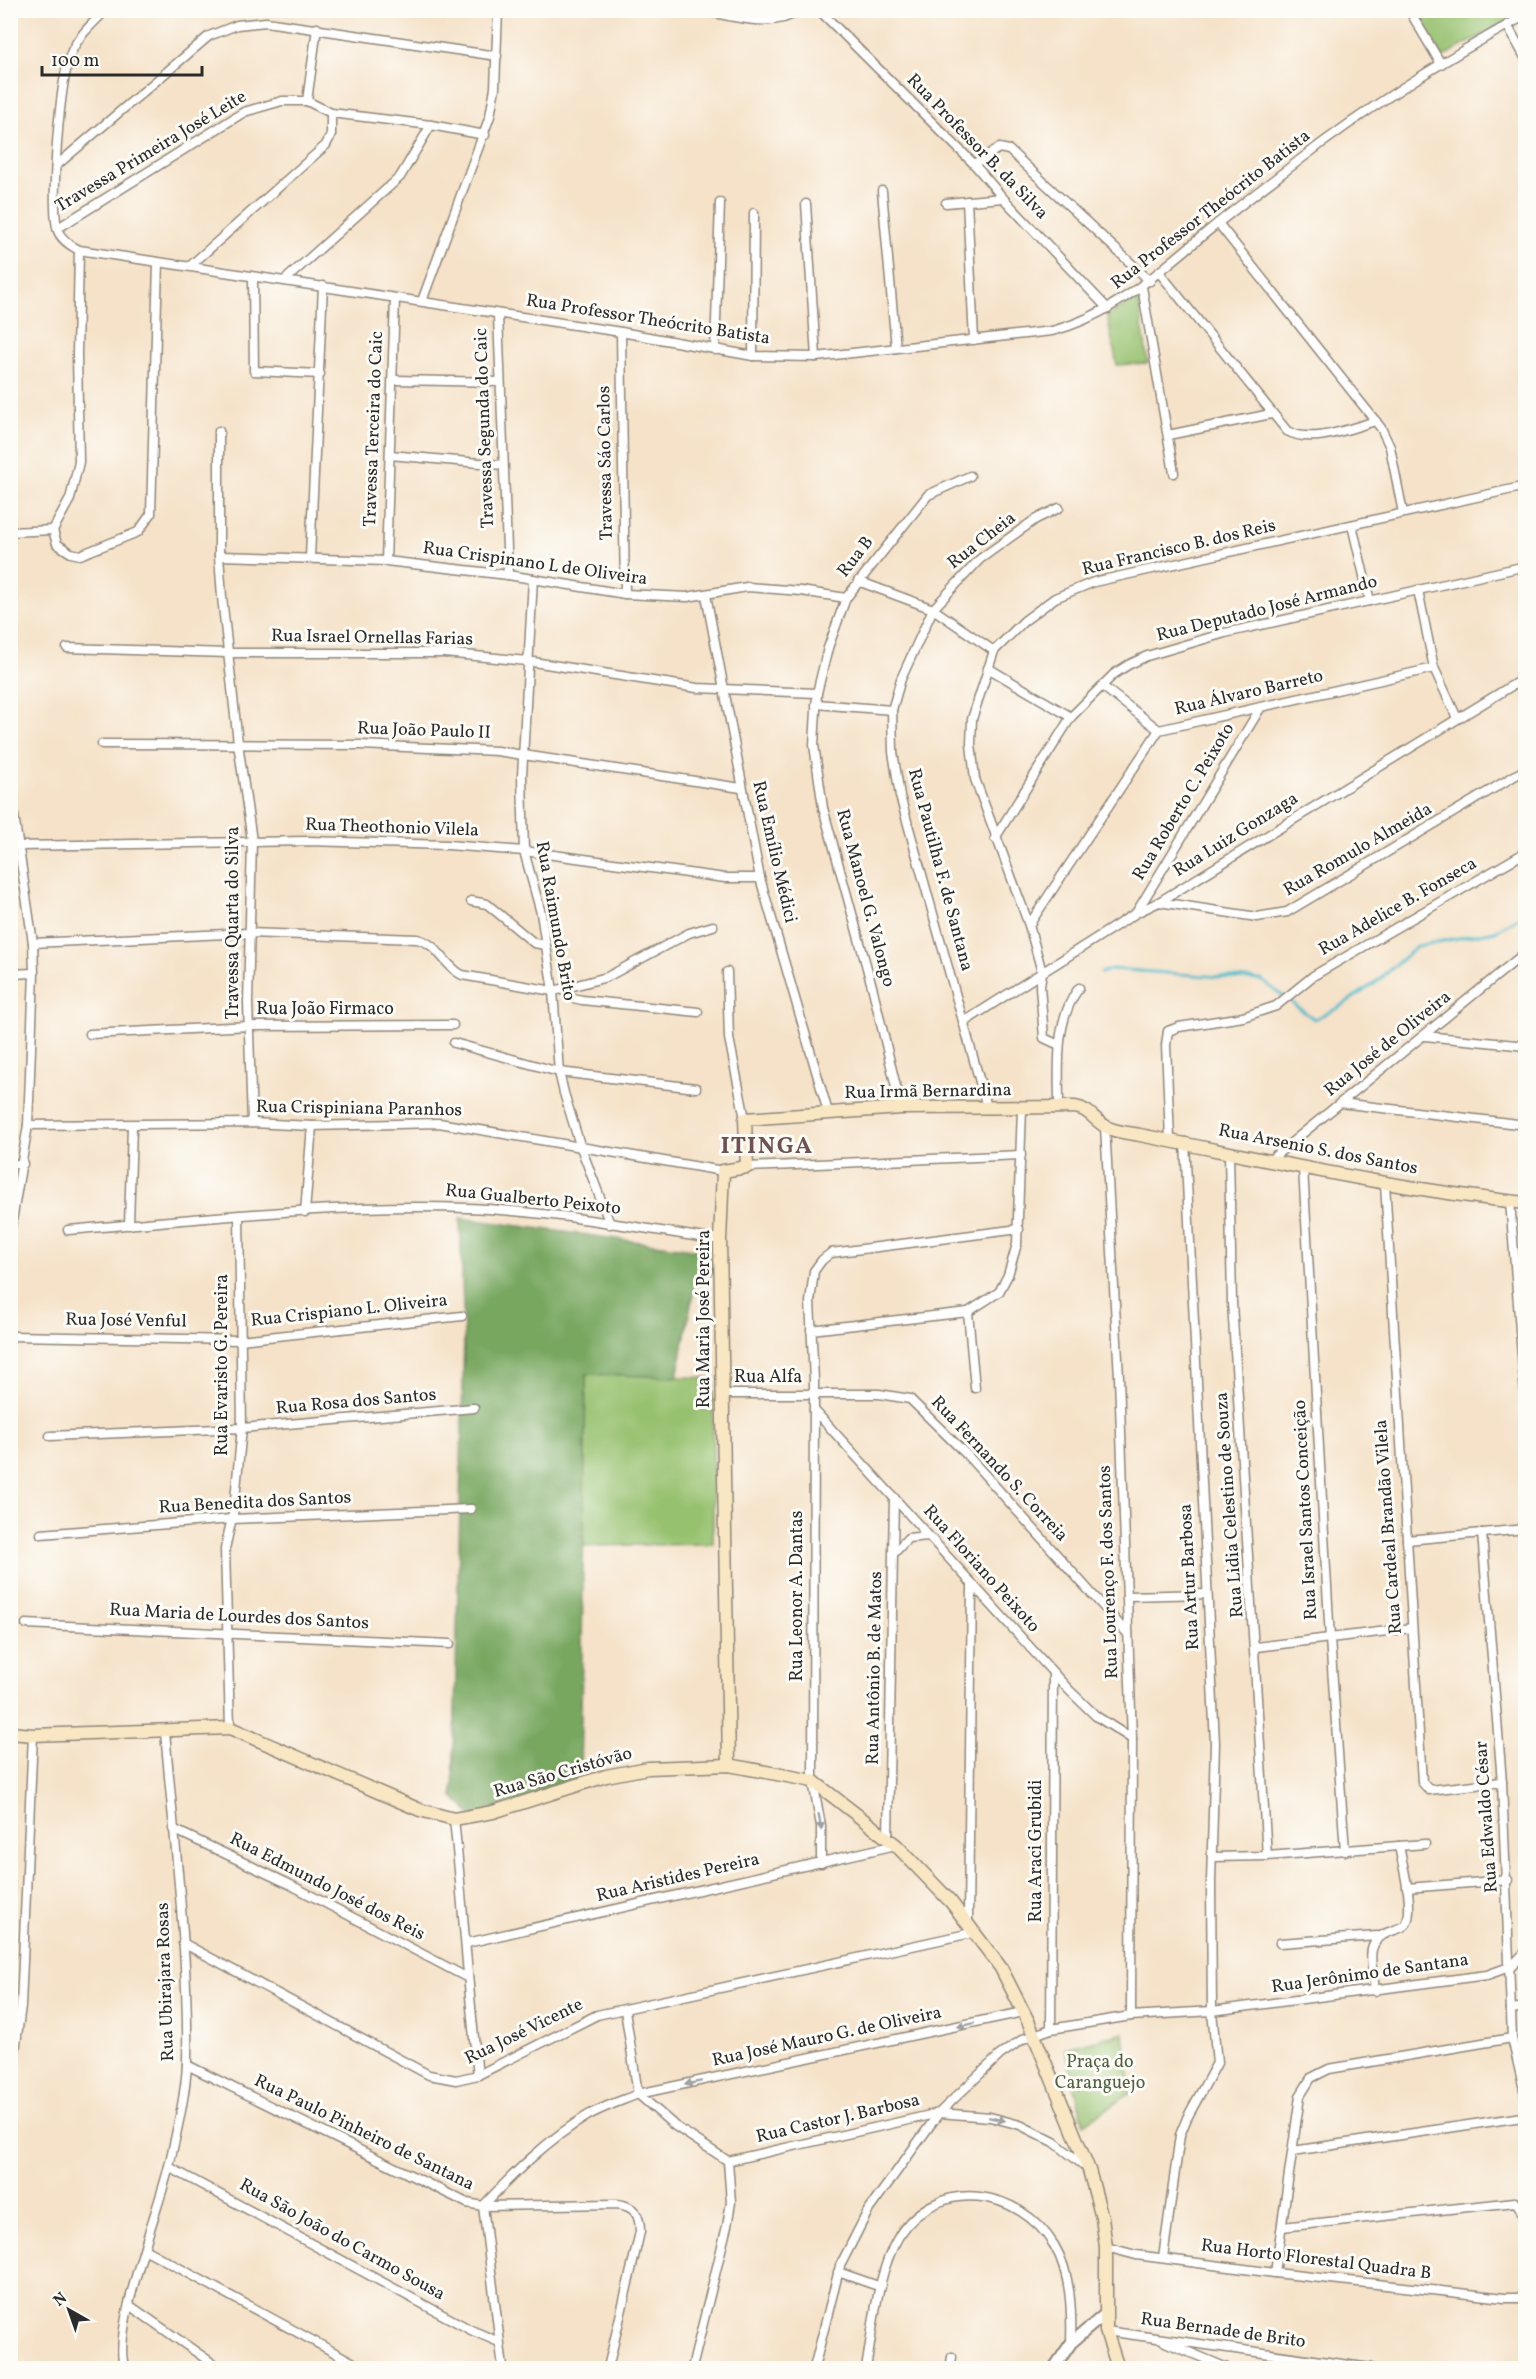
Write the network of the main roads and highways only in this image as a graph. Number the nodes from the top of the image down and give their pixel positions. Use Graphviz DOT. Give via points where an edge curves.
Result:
graph roads {
  1 [pos="1105,1126"];
  2 [pos="723,1171"];
  3 [pos="1526,1203"];
  4 [pos="10,1733"];
  5 [pos="729,1765"];
  6 [pos="1118,2368"];
  1 -- 2 [label="main road, Rua Irmã Bernardina" via="1082,1108 1059,1107 901,1108 745,1119 747,1167"];
  1 -- 3 [label="main road, Rua Arsenio S. dos Santos" via="1385,1184"];
  2 -- 5 [label="main road, Rua Maria José Pereira" via="720,1240"];
  4 -- 5 [label="main road, Rua São Cristóvão" via="230,1728 420,1810 454,1819 494,1812 628,1771"];
  5 -- 6 [label="main road, Rua São Cristóvão" via="813,1781 892,1842 968,1921 1001,1968 1034,2034 1089,2170 1106,2247 1106,2331"];
}
